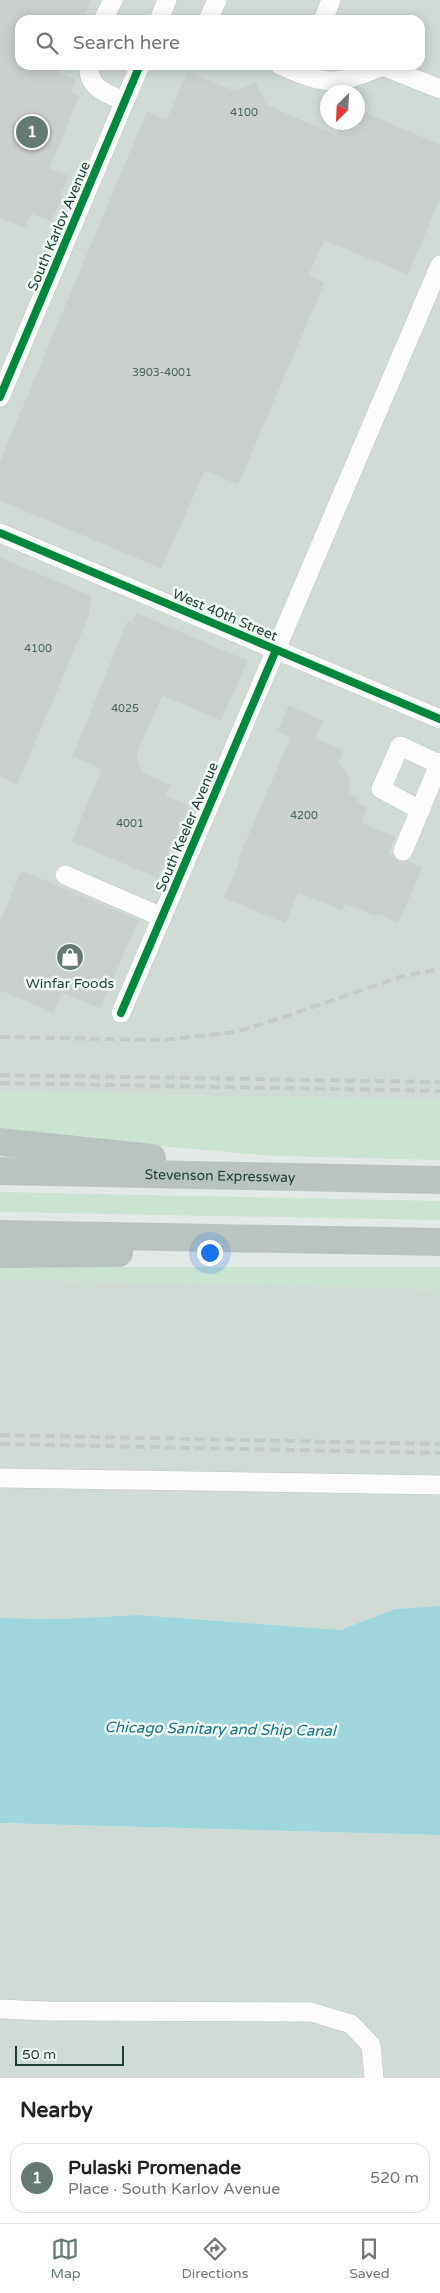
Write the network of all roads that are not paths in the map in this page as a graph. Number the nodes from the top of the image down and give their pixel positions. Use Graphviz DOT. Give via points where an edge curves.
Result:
graph roads {
  1 [pos="113,0"];
  2 [pos="217,0"];
  3 [pos="331,0"];
  4 [pos="106,15"];
  5 [pos="210,15"];
  6 [pos="325,15"];
  7 [pos="89,70"];
  8 [pos="138,70"];
  9 [pos="302,70"];
  10 [pos="373,70"];
  11 [pos="392,70"];
  12 [pos="440,89"];
  13 [pos="125,102"];
  14 [pos="440,265"];
  15 [pos="0,397"];
  16 [pos="0,534"];
  17 [pos="276,650"];
  18 [pos="440,719"];
  19 [pos="440,763"];
  20 [pos="420,810"];
  21 [pos="403,851"];
  22 [pos="65,875"];
  23 [pos="162,917"];
  24 [pos="121,1013"];
  25 [pos="0,1142"];
  26 [pos="0,1171"];
  27 [pos="271,1176"];
  28 [pos="440,1180"];
  29 [pos="0,1234"];
  30 [pos="313,1239"];
  31 [pos="440,1242"];
  32 [pos="0,1254"];
  33 [pos="0,1478"];
  34 [pos="440,1486"];
  35 [pos="0,2009"];
  36 [pos="374,2078"];
  1 -- 4 [label="street"];
  2 -- 5 [label="street"];
  3 -- 6 [label="street"];
  7 -- 13 [label="street" via="95,86"];
  8 -- 13 [label="street, South Karlov Avenue"];
  9 -- 10 [label="street" via="314,79 334,82"];
  11 -- 12 [label="street"];
  13 -- 15 [label="street, South Karlov Avenue"];
  14 -- 17 [label="street, South Keeler Avenue"];
  16 -- 17 [label="street, West 40th Street"];
  17 -- 18 [label="street, West 40th Street"];
  17 -- 23 [label="street, South Keeler Avenue"];
  19 -- 20 [label="street"];
  19 -- 20 [label="street" via="400,746 381,790"];
  20 -- 21 [label="street"];
  22 -- 23 [label="street"];
  23 -- 24 [label="street, South Keeler Avenue"];
  25 -- 27 [label="highway"];
  26 -- 27 [label="highway, Stevenson Expressway"];
  27 -- 28 [label="highway, Stevenson Expressway"];
  29 -- 30 [label="highway"];
  30 -- 31 [label="highway"];
  30 -- 32 [label="highway" via="195,1253"];
  33 -- 34 [label="street"];
  35 -- 36 [label="street" via="311,2012 352,2024 371,2045"];
}
